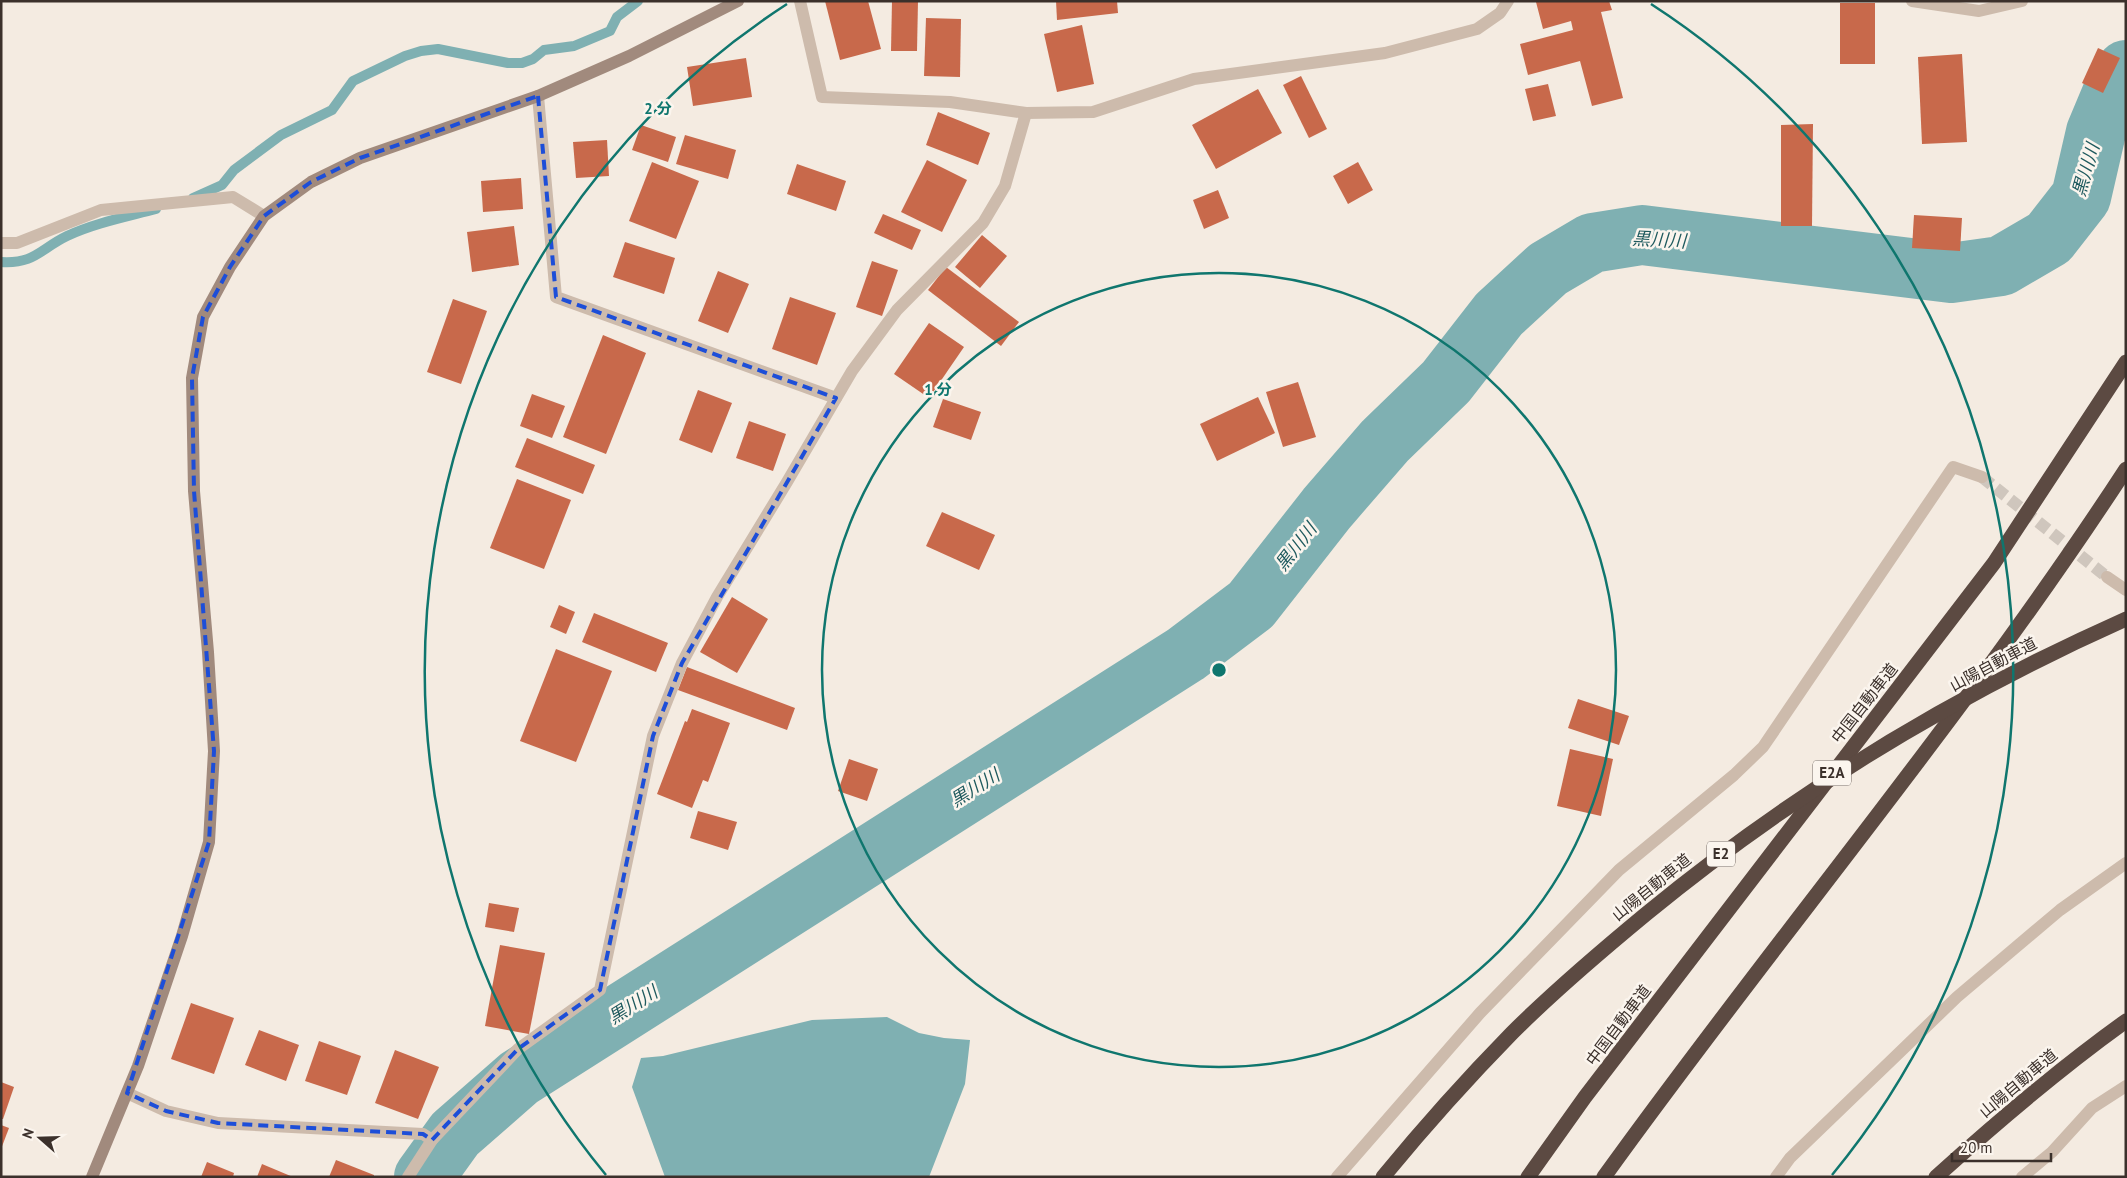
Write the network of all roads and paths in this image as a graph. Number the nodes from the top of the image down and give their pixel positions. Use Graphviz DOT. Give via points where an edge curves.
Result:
graph roads {
  1 [pos="738,1"];
  2 [pos="800,1"];
  3 [pos="1508,1"];
  4 [pos="1912,1"];
  5 [pos="2022,1"];
  6 [pos="538,96"];
  7 [pos="1026,113"];
  8 [pos="264,216"];
  9 [pos="1,242"];
  10 [pos="2126,362"];
  11 [pos="836,398"];
  12 [pos="2126,469"];
  13 [pos="1982,477"];
  14 [pos="2108,577"];
  15 [pos="2126,590"];
  16 [pos="2126,619"];
  17 [pos="2126,863"];
  18 [pos="2126,1021"];
  19 [pos="2126,1086"];
  20 [pos="127,1093"];
  21 [pos="432,1140"];
  22 [pos="92,1177"];
  23 [pos="408,1177"];
  24 [pos="1337,1177"];
  25 [pos="1383,1177"];
  26 [pos="1528,1177"];
  27 [pos="1604,1177"];
  28 [pos="1776,1177"];
  29 [pos="1936,1177"];
  30 [pos="2022,1177"];
  1 -- 6 [label="street" via="630,56"];
  2 -- 7 [label="street" via="822,97 950,102"];
  3 -- 7 [label="street" via="1500,13 1477,29 1385,53 1194,79 1093,112"];
  4 -- 5 [label="street" via="1979,11"];
  6 -- 8 [label="street" via="360,158 311,182"];
  6 -- 11 [label="street" via="556,297"];
  7 -- 11 [label="street" via="1005,186 983,223 897,310"];
  8 -- 9 [label="street" via="233,197 101,210 17,243"];
  8 -- 20 [label="street" via="230,267 203,318 192,378 194,491 214,752 209,842 178,945"];
  10 -- 26 [label="highway, 中国自動車道 / E2A" via="1994,563 1602,1074"];
  11 -- 21 [label="street" via="717,597 682,663 653,736 600,990 518,1049"];
  12 -- 27 [label="highway" via="2018,628 1664,1093"];
  13 -- 24 [label="street" via="1954,467 1763,747 1619,870 1480,1013"];
  14 -- 15 [label="street"];
  16 -- 25 [label="highway, 山陽自動車道 / E2, bridge" via="1999,679 1896,737 1794,802 1700,870 1604,948 1513,1032 1434,1115"];
  17 -- 28 [label="street" via="2060,910 1957,997 1790,1158"];
  18 -- 29 [label="highway, 山陽自動車道" via="2005,1116"];
  19 -- 30 [label="street" via="2092,1108 2052,1152"];
  20 -- 21 [label="street" via="166,1111 218,1123 423,1134"];
  20 -- 22 [label="street"];
  21 -- 23 [label="street"];
}
